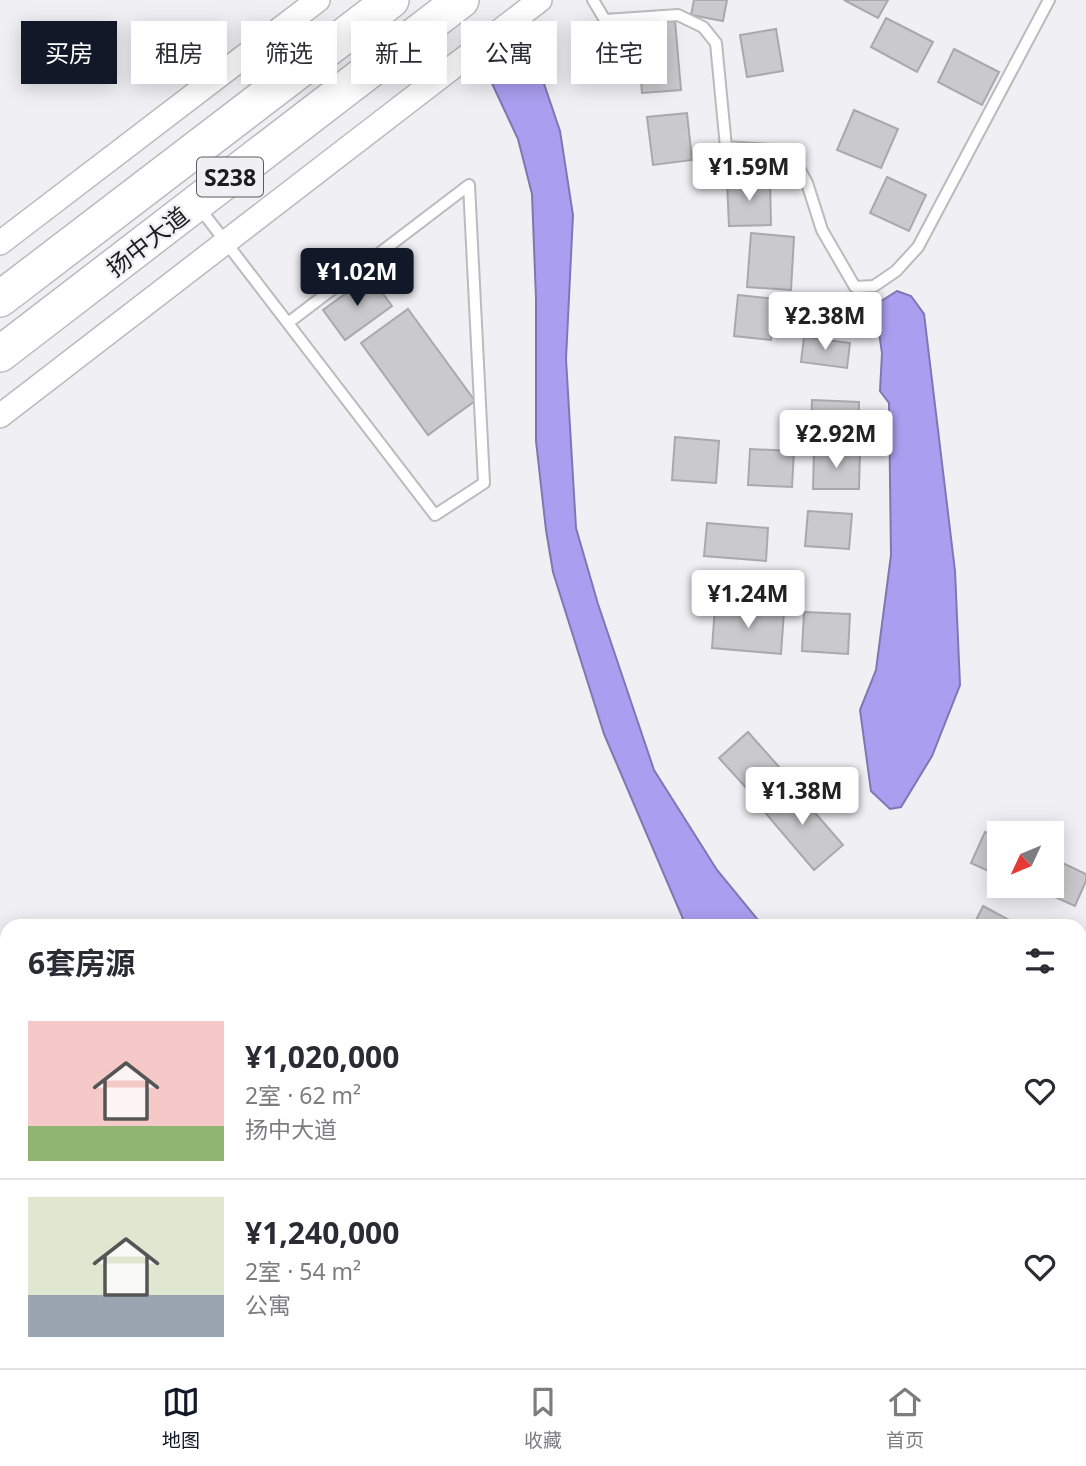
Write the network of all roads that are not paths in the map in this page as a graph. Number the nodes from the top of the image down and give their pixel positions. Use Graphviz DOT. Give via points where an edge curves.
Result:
graph roads {
  1 [pos="318,0"];
  2 [pos="391,0"];
  3 [pos="461,0"];
  4 [pos="540,0"];
  5 [pos="593,0"];
  6 [pos="1049,0"];
  7 [pos="196,204"];
  8 [pos="0,243"];
  9 [pos="226,243"];
  10 [pos="0,299"];
  11 [pos="288,323"];
  12 [pos="0,354"];
  13 [pos="0,416"];
  1 -- 8 [label="street"];
  2 -- 10 [label="main road, 扬中大道 / S238"];
  3 -- 7 [label="main road, 扬中大道 / S238"];
  4 -- 9 [label="street"];
  5 -- 6 [label="lane" via="605,20 678,15 703,26 716,43 726,147 792,156 807,183 822,230 855,287 874,286 918,247"];
  7 -- 9 [label="lane"];
  7 -- 12 [label="main road, 扬中大道 / S238"];
  9 -- 11 [label="lane"];
  9 -- 13 [label="street"];
  11 -- 11 [label="lane" via="469,186 484,482 435,515"];
}
